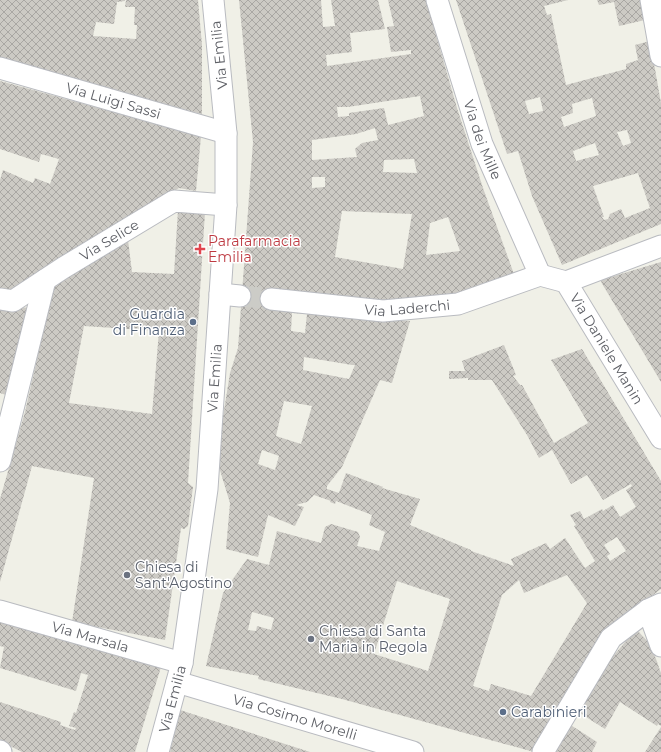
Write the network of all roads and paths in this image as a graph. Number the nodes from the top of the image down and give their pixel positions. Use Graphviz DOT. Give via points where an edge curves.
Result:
graph roads {
  1 [pos="213,0"];
  2 [pos="437,0"];
  3 [pos="651,0"];
  4 [pos="661,56"];
  5 [pos="0,68"];
  6 [pos="226,133"];
  7 [pos="226,204"];
  8 [pos="661,246"];
  9 [pos="540,275"];
  10 [pos="45,280"];
  11 [pos="566,282"];
  12 [pos="0,299"];
  13 [pos="271,299"];
  14 [pos="7,403"];
  15 [pos="661,438"];
  16 [pos="0,461"];
  17 [pos="654,607"];
  18 [pos="0,611"];
  19 [pos="661,646"];
  20 [pos="179,672"];
  21 [pos="158,752"];
  22 [pos="413,752"];
  23 [pos="543,752"];
  1 -- 6 [label="street, Via Emilia"];
  2 -- 9 [label="street, Via dei Mille" via="482,144"];
  3 -- 4 [label="street"];
  5 -- 6 [label="street, Via Luigi Sassi"];
  6 -- 7 [label="street, Via Emilia"];
  7 -- 10 [label="street, Via Selice" via="174,201"];
  7 -- 20 [label="street, Via Emilia" via="230,295 207,489"];
  8 -- 11 [label="street"];
  9 -- 11 [label="street, Via Daniele Manin"];
  9 -- 13 [label="street, Via Laderchi" via="458,304 383,312"];
  10 -- 12 [label="street, Via Selice" via="13,301"];
  10 -- 14 [label="street"];
  11 -- 15 [label="street, Via Daniele Manin"];
  14 -- 16 [label="street"];
  17 -- 19 [label="street"];
  17 -- 23 [label="street" via="611,638"];
  18 -- 20 [label="street, Via Marsala"];
  20 -- 21 [label="street, Via Emilia"];
  20 -- 22 [label="street, Via Cosimo Morelli"];
}
